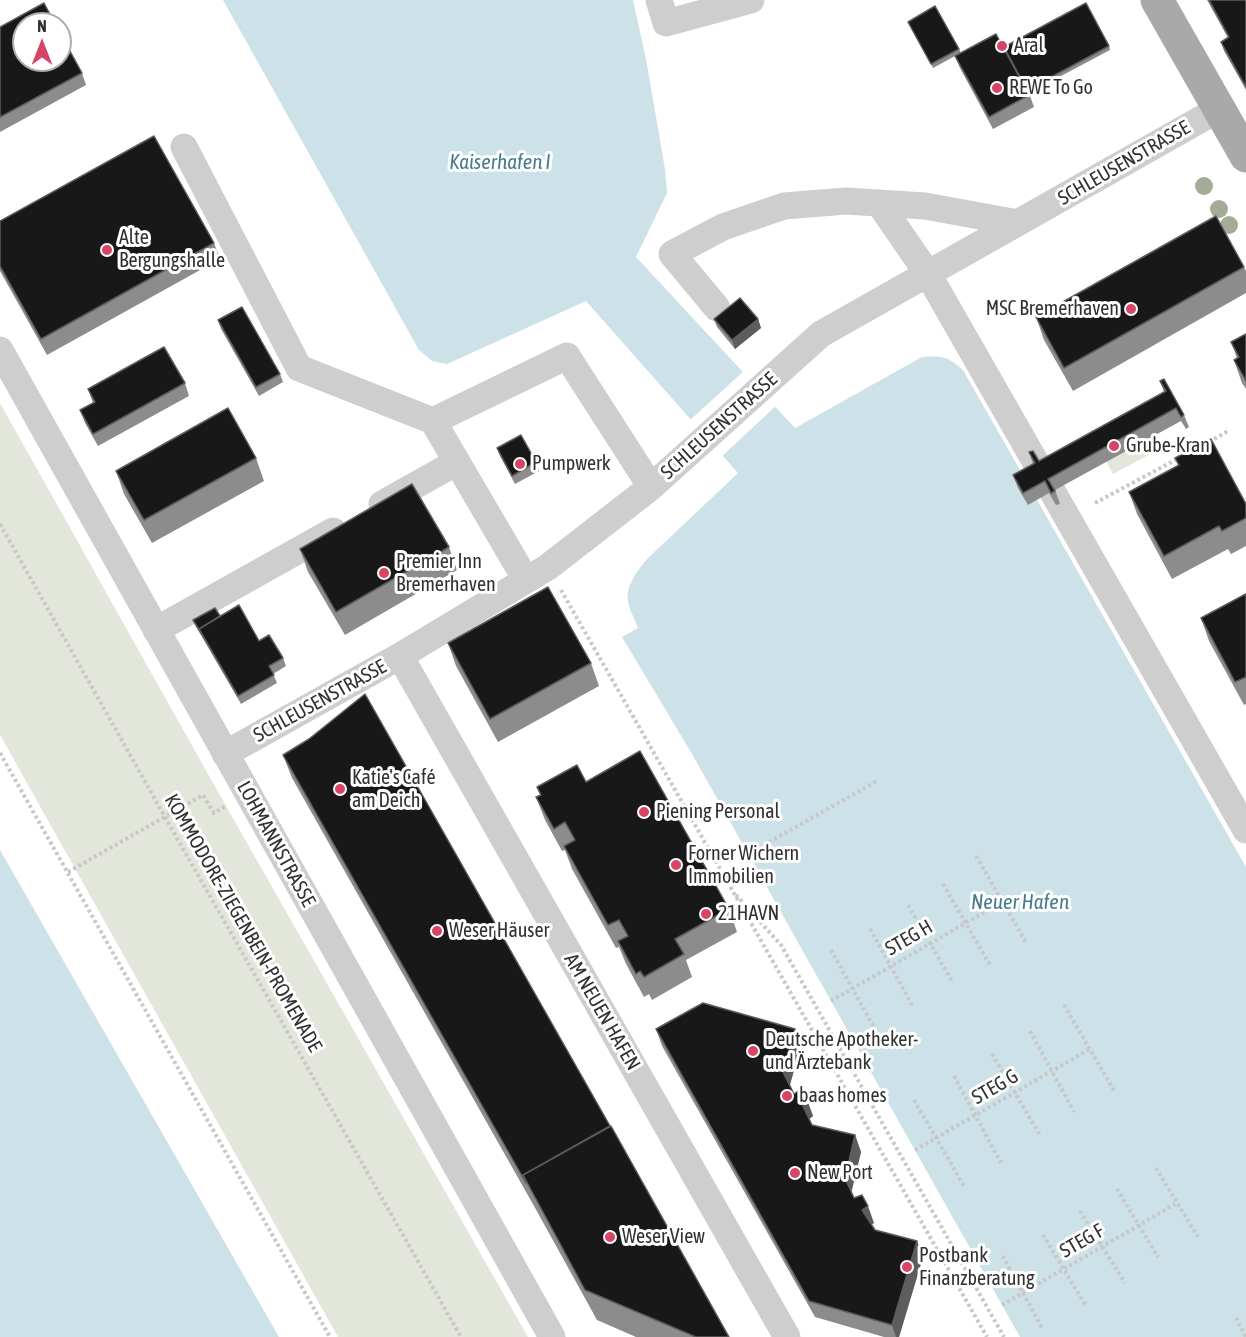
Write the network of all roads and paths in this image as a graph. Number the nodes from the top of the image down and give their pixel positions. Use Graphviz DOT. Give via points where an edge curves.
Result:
graph roads {
  1 [pos="659,0"];
  2 [pos="751,0"];
  3 [pos="1157,0"];
  4 [pos="1219,109"];
  5 [pos="184,147"];
  6 [pos="1246,156"];
  7 [pos="879,203"];
  8 [pos="1018,223"];
  9 [pos="928,274"];
  10 [pos="717,308"];
  11 [pos="0,350"];
  12 [pos="433,421"];
  13 [pos="1228,431"];
  14 [pos="1207,443"];
  15 [pos="1186,454"];
  16 [pos="457,462"];
  17 [pos="651,487"];
  18 [pos="1095,503"];
  19 [pos="0,524"];
  20 [pos="537,573"];
  21 [pos="156,630"];
  22 [pos="400,656"];
  23 [pos="0,753"];
  24 [pos="225,754"];
  25 [pos="878,781"];
  26 [pos="248,794"];
  27 [pos="165,817"];
  28 [pos="1246,830"];
  29 [pos="748,854"];
  30 [pos="976,856"];
  31 [pos="68,872"];
  32 [pos="943,884"];
  33 [pos="730,889"];
  34 [pos="1002,902"];
  35 [pos="908,905"];
  36 [pos="966,923"];
  37 [pos="870,928"];
  38 [pos="930,944"];
  39 [pos="1027,944"];
  40 [pos="831,950"];
  41 [pos="990,965"];
  42 [pos="891,966"];
  43 [pos="953,983"];
  44 [pos="852,989"];
  45 [pos="831,1001"];
  46 [pos="912,1005"];
  47 [pos="1064,1005"];
  48 [pos="876,1031"];
  49 [pos="1030,1031"];
  50 [pos="1090,1049"];
  51 [pos="992,1054"];
  52 [pos="1052,1071"];
  53 [pos="954,1076"];
  54 [pos="1014,1092"];
  55 [pos="1115,1092"];
  56 [pos="914,1101"];
  57 [pos="1074,1112"];
  58 [pos="975,1115"];
  59 [pos="1040,1135"];
  60 [pos="936,1138"];
  61 [pos="915,1150"];
  62 [pos="1001,1163"];
  63 [pos="1156,1168"];
  64 [pos="964,1186"];
  65 [pos="1117,1189"];
  66 [pos="1177,1203"];
  67 [pos="1080,1211"];
  68 [pos="1139,1225"];
  69 [pos="1043,1235"];
  70 [pos="1198,1237"];
  71 [pos="1102,1246"];
  72 [pos="1003,1256"];
  73 [pos="1158,1257"];
  74 [pos="1064,1269"];
  75 [pos="1125,1283"];
  76 [pos="1023,1292"];
  77 [pos="1002,1305"];
  78 [pos="1086,1306"];
  79 [pos="1236,1318"];
  80 [pos="1042,1328"];
  81 [pos="555,1335"];
  82 [pos="330,1337"];
  83 [pos="461,1337"];
  84 [pos="787,1337"];
  85 [pos="987,1337"];
  86 [pos="1004,1337"];
  87 [pos="1246,1337"];
  1 -- 2 [label="street" via="666,23"];
  3 -- 4 [label="main road"];
  4 -- 6 [label="main road"];
  4 -- 8 [label="street, SCHLEUSENSTRASSE"];
  5 -- 12 [label="street" via="299,368"];
  7 -- 8 [label="street" via="925,206"];
  7 -- 9 [label="street"];
  7 -- 10 [label="street" via="846,201 784,206 723,227 672,255"];
  8 -- 9 [label="street, SCHLEUSENSTRASSE"];
  9 -- 17 [label="street, SCHLEUSENSTRASSE" via="821,334"];
  9 -- 28 [label="street"];
  11 -- 21 [label="street, LOHMANNSTRASSE"];
  12 -- 16 [label="street"];
  12 -- 17 [label="street" via="567,356"];
  13 -- 14 [label="path"];
  15 -- 18 [label="path"];
  16 -- 20 [label="street"];
  16 -- 21 [label="street"];
  17 -- 20 [label="street, SCHLEUSENSTRASSE"];
  19 -- 27 [label="path, KOMMODORE-ZIEGENBEIN-PROMENADE"];
  20 -- 22 [label="street, SCHLEUSENSTRASSE"];
  20 -- 33 [label="path"];
  21 -- 24 [label="street, LOHMANNSTRASSE"];
  22 -- 24 [label="street, SCHLEUSENSTRASSE"];
  22 -- 84 [label="street, AM NEUEN HAFEN"];
  23 -- 31 [label="path"];
  24 -- 26 [label="street, LOHMANNSTRASSE"];
  25 -- 29 [label="path"];
  26 -- 27 [label="path" via="214,813 203,795"];
  26 -- 81 [label="street, LOHMANNSTRASSE"];
  27 -- 31 [label="path"];
  27 -- 83 [label="path, KOMMODORE-ZIEGENBEIN-PROMENADE"];
  30 -- 34 [label="path"];
  31 -- 82 [label="path"];
  32 -- 36 [label="path"];
  33 -- 85 [label="path"];
  33 -- 86 [label="path" via="781,945"];
  34 -- 36 [label="path, STEG H"];
  34 -- 39 [label="path"];
  35 -- 38 [label="path"];
  36 -- 38 [label="path, STEG H"];
  36 -- 41 [label="path"];
  37 -- 42 [label="path"];
  38 -- 42 [label="path, STEG H"];
  38 -- 43 [label="path"];
  40 -- 44 [label="path"];
  42 -- 44 [label="path, STEG H"];
  42 -- 46 [label="path"];
  44 -- 45 [label="path, STEG H"];
  44 -- 48 [label="path"];
  47 -- 50 [label="path"];
  49 -- 52 [label="path"];
  50 -- 52 [label="path, STEG G"];
  50 -- 55 [label="path"];
  51 -- 54 [label="path"];
  52 -- 54 [label="path, STEG G"];
  52 -- 57 [label="path"];
  53 -- 58 [label="path"];
  54 -- 58 [label="path, STEG G"];
  54 -- 59 [label="path"];
  56 -- 60 [label="path"];
  58 -- 60 [label="path, STEG G"];
  58 -- 62 [label="path"];
  60 -- 61 [label="path, STEG G"];
  60 -- 64 [label="path"];
  63 -- 66 [label="path"];
  65 -- 68 [label="path"];
  66 -- 68 [label="path, STEG F"];
  66 -- 70 [label="path"];
  67 -- 71 [label="path"];
  68 -- 71 [label="path, STEG F"];
  68 -- 73 [label="path"];
  69 -- 74 [label="path"];
  71 -- 74 [label="path, STEG F"];
  71 -- 75 [label="path"];
  72 -- 76 [label="path"];
  74 -- 76 [label="path, STEG F"];
  74 -- 78 [label="path"];
  76 -- 77 [label="path, STEG F"];
  76 -- 80 [label="path"];
  79 -- 87 [label="path"];
}
